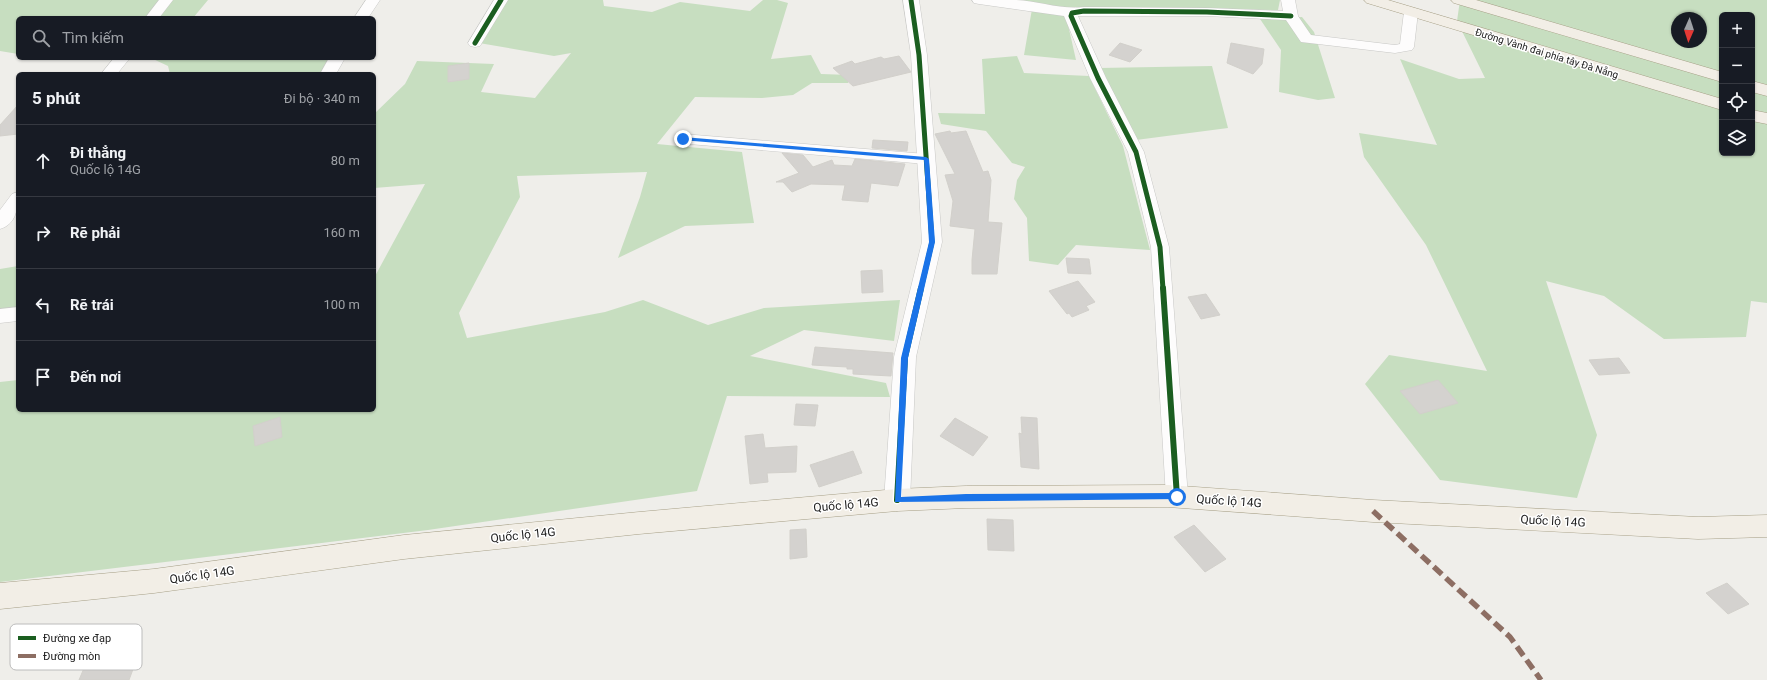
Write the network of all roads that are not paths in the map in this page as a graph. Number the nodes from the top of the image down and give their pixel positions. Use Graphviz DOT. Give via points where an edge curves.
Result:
graph roads {
  1 [pos="166,0"];
  2 [pos="373,0"];
  3 [pos="501,0"];
  4 [pos="911,0"];
  5 [pos="979,0"];
  6 [pos="1372,0"];
  7 [pos="1459,0"];
  8 [pos="1290,8"];
  9 [pos="1411,12"];
  10 [pos="1072,13"];
  11 [pos="154,16"];
  12 [pos="362,16"];
  13 [pos="475,44"];
  14 [pos="120,60"];
  15 [pos="336,60"];
  16 [pos="111,72"];
  17 [pos="329,72"];
  18 [pos="1719,76"];
  19 [pos="1755,87"];
  20 [pos="1767,91"];
  21 [pos="1719,105"];
  22 [pos="1755,115"];
  23 [pos="1767,119"];
  24 [pos="683,139"];
  25 [pos="926,159"];
  26 [pos="16,201"];
  27 [pos="0,223"];
  28 [pos="16,314"];
  29 [pos="0,316"];
  30 [pos="1177,497"];
  31 [pos="897,500"];
  32 [pos="1767,526"];
  33 [pos="0,596"];
  1 -- 11 [label="street"];
  2 -- 12 [label="street"];
  3 -- 13 [label="street"];
  4 -- 25 [label="street" via="920,56"];
  5 -- 10 [label="street"];
  6 -- 9 [label="main road, Đường Vành đai phía tây Đà Nẵng"];
  7 -- 18 [label="main road"];
  8 -- 9 [label="street" via="1306,39 1400,49 1407,47"];
  8 -- 10 [label="street" via="1207,12"];
  9 -- 21 [label="main road, Đường Vành đai phía tây Đà Nẵng"];
  10 -- 30 [label="street" via="1071,16 1098,78 1136,152 1160,247"];
  14 -- 16 [label="street"];
  15 -- 17 [label="street"];
  19 -- 20 [label="main road"];
  22 -- 23 [label="main road"];
  24 -- 25 [label="street"];
  25 -- 31 [label="street" via="932,242 905,358"];
  26 -- 27 [label="street"];
  28 -- 29 [label="street"];
  30 -- 31 [label="main road, Quốc lộ 14G" via="974,497"];
  30 -- 32 [label="main road, Quốc lộ 14G" via="1381,512 1698,528"];
  31 -- 33 [label="main road, Quốc lộ 14G" via="639,523 404,548 154,581"];
}
